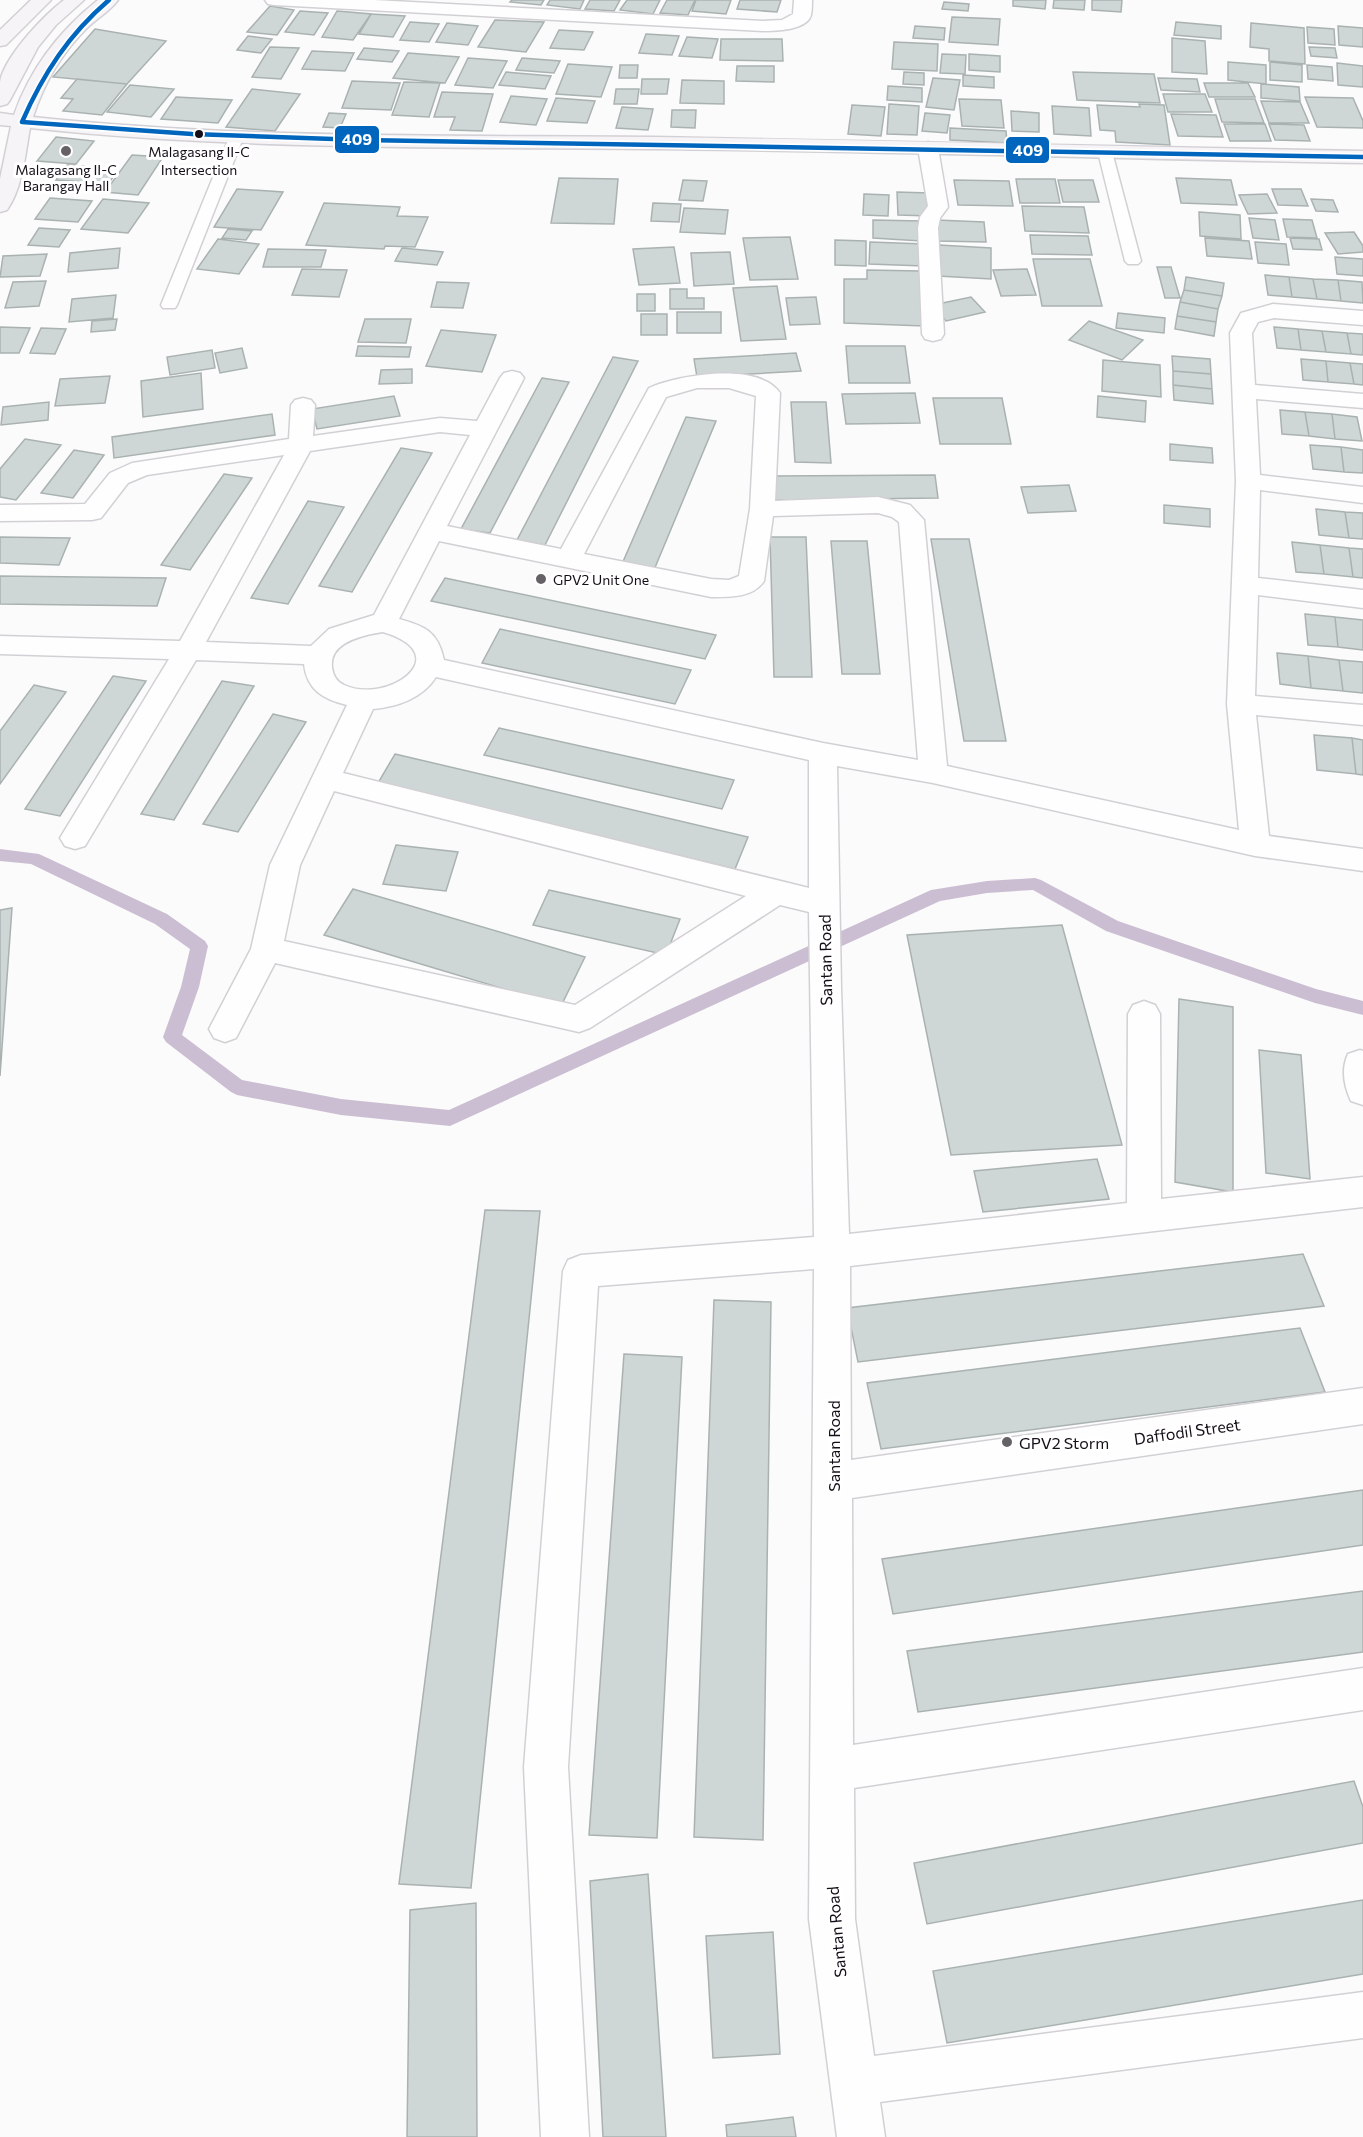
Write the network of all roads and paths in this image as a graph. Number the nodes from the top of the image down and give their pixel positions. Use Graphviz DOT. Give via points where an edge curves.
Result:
graph roads {
  1 [pos="42,0"];
  2 [pos="75,0"];
  3 [pos="109,0"];
  4 [pos="274,0"];
  5 [pos="280,0"];
  6 [pos="803,0"];
  7 [pos="0,41"];
  8 [pos="0,99"];
  9 [pos="0,119"];
  10 [pos="22,122"];
  11 [pos="236,138"];
  12 [pos="928,148"];
  13 [pos="1105,152"];
  14 [pos="1363,158"];
  15 [pos="0,206"];
  16 [pos="1133,261"];
  17 [pos="169,305"];
  18 [pos="1363,318"];
  19 [pos="933,334"];
  20 [pos="512,378"];
  21 [pos="1244,391"];
  22 [pos="1363,401"];
  23 [pos="303,405"];
  24 [pos="485,429"];
  25 [pos="301,446"];
  26 [pos="1248,481"];
  27 [pos="1363,495"];
  28 [pos="762,509"];
  29 [pos="0,513"];
  30 [pos="432,531"];
  31 [pos="569,558"];
  32 [pos="1245,585"];
  33 [pos="1363,599"];
  34 [pos="383,623"];
  35 [pos="8,646"];
  36 [pos="189,651"];
  37 [pos="320,655"];
  38 [pos="430,666"];
  39 [pos="0,669"];
  40 [pos="363,700"];
  41 [pos="1241,704"];
  42 [pos="1363,715"];
  43 [pos="823,753"];
  44 [pos="933,772"];
  45 [pos="327,779"];
  46 [pos="75,838"];
  47 [pos="1255,845"];
  48 [pos="1363,860"];
  49 [pos="776,892"];
  50 [pos="825,914"];
  51 [pos="267,949"];
  52 [pos="1144,1014"];
  53 [pos="225,1029"];
  54 [pos="1363,1192"];
  55 [pos="1144,1216"];
  56 [pos="832,1252"];
  57 [pos="1363,1406"];
  58 [pos="833,1482"];
  59 [pos="1363,1689"];
  60 [pos="832,1770"];
  61 [pos="1363,2015"];
  62 [pos="854,2082"];
  63 [pos="565,2137"];
  64 [pos="861,2137"];
  1 -- 7 [label="main road"];
  2 -- 8 [label="main road" via="34,36"];
  3 -- 10 [label="main road" via="82,22 52,56"];
  4 -- 5 [label="street"];
  5 -- 6 [label="street" via="763,26 786,25 802,16"];
  9 -- 10 [label="main road"];
  10 -- 11 [label="main road"];
  10 -- 15 [label="main road"];
  11 -- 12 [label="main road"];
  11 -- 17 [label="lane"];
  12 -- 13 [label="main road"];
  12 -- 19 [label="street" via="938,207 928,228"];
  13 -- 14 [label="main road"];
  13 -- 16 [label="lane"];
  18 -- 21 [label="street" via="1273,311 1249,318 1241,333"];
  20 -- 24 [label="street"];
  21 -- 22 [label="street"];
  21 -- 26 [label="street"];
  23 -- 25 [label="street"];
  24 -- 25 [label="street" via="440,425"];
  24 -- 30 [label="street"];
  25 -- 29 [label="street" via="141,468 119,478 92,513"];
  25 -- 36 [label="street"];
  26 -- 27 [label="street"];
  26 -- 32 [label="street"];
  28 -- 31 [label="street" via="751,582 732,589"];
  28 -- 31 [label="street" via="768,393 742,381 688,382 667,387 657,393"];
  28 -- 44 [label="street" via="878,505 901,511 911,520"];
  30 -- 31 [label="street"];
  30 -- 34 [label="street"];
  32 -- 33 [label="street"];
  32 -- 41 [label="street"];
  34 -- 37 [label="street" via="351,629 327,645"];
  34 -- 38 [label="street" via="415,632 431,654"];
  35 -- 36 [label="street"];
  35 -- 39 [label="street"];
  36 -- 37 [label="street"];
  36 -- 46 [label="street"];
  37 -- 40 [label="street" via="321,680 345,697"];
  38 -- 40 [label="street" via="412,688 381,700"];
  38 -- 43 [label="street"];
  40 -- 45 [label="street"];
  41 -- 42 [label="street"];
  41 -- 47 [label="street"];
  43 -- 44 [label="street"];
  43 -- 50 [label="street, Santan Road"];
  44 -- 47 [label="street"];
  45 -- 49 [label="street"];
  45 -- 51 [label="street" via="285,865"];
  47 -- 48 [label="street"];
  49 -- 50 [label="street"];
  49 -- 51 [label="street" via="579,1019"];
  50 -- 56 [label="street, Santan Road"];
  51 -- 53 [label="street"];
  52 -- 55 [label="street"];
  54 -- 55 [label="street"];
  55 -- 56 [label="street"];
  56 -- 58 [label="street, Santan Road"];
  56 -- 63 [label="street" via="581,1271 546,1767"];
  57 -- 58 [label="street, Daffodil Street"];
  58 -- 60 [label="street, Santan Road"];
  59 -- 60 [label="street"];
  60 -- 62 [label="street, Santan Road" via="832,1919"];
  61 -- 62 [label="street"];
  62 -- 64 [label="street, Santan Road"];
}
